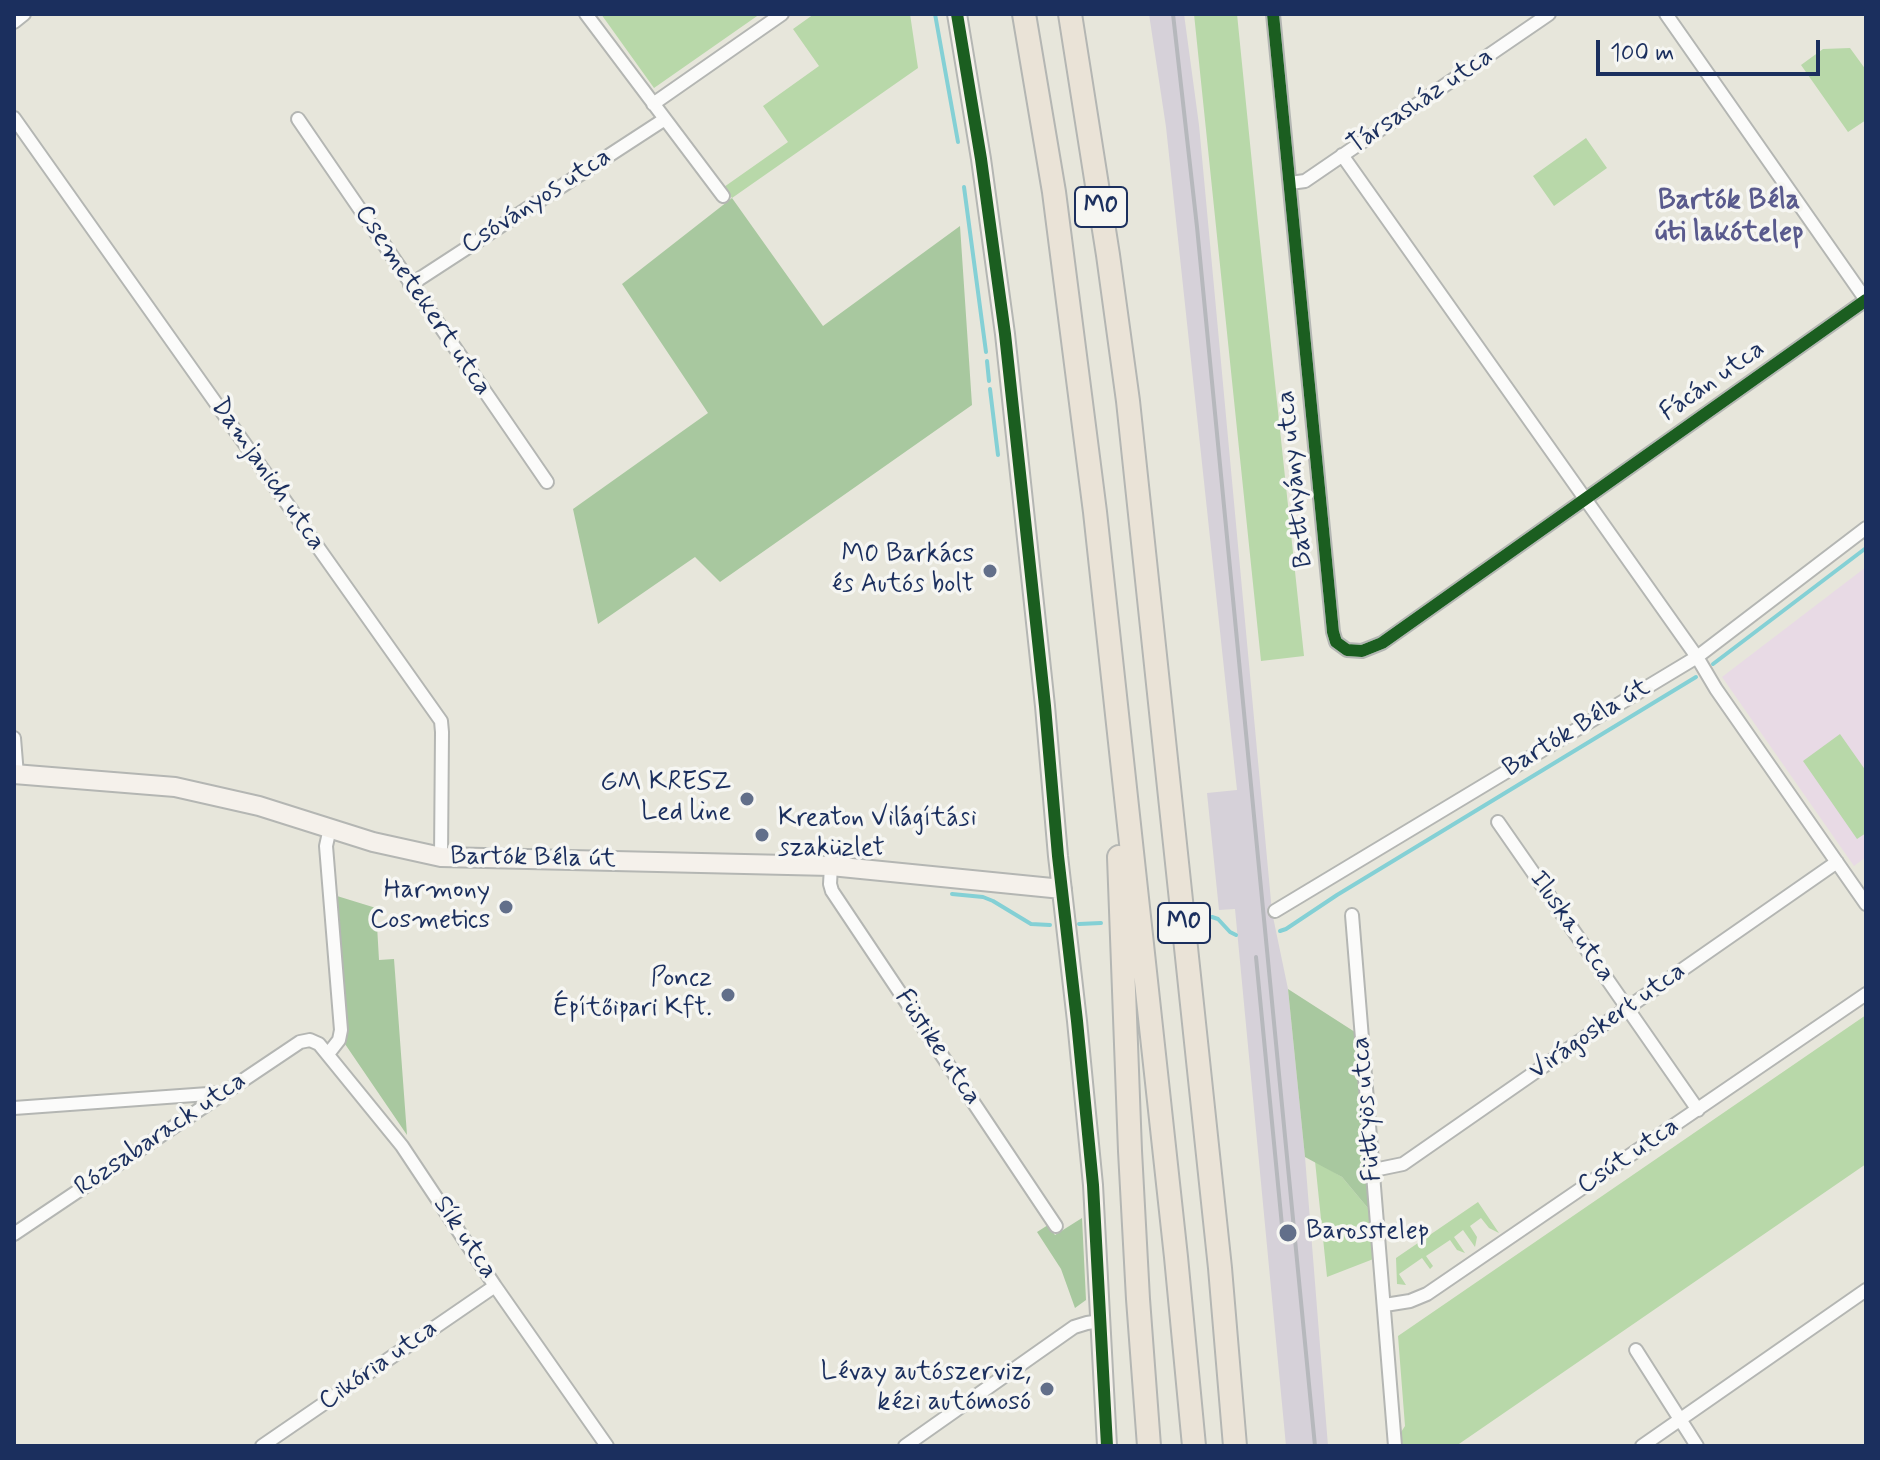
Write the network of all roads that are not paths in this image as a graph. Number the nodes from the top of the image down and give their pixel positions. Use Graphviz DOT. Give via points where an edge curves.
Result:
graph roads {
  1 [pos="24,14"];
  2 [pos="586,14"];
  3 [pos="782,14"];
  4 [pos="957,14"];
  5 [pos="1024,14"];
  6 [pos="1070,14"];
  7 [pos="1273,14"];
  8 [pos="1549,14"];
  9 [pos="1666,14"];
  10 [pos="14,22"];
  11 [pos="653,104"];
  12 [pos="14,118"];
  13 [pos="298,119"];
  14 [pos="665,119"];
  15 [pos="1342,155"];
  16 [pos="1290,183"];
  17 [pos="723,196"];
  18 [pos="410,285"];
  19 [pos="1866,300"];
  20 [pos="547,482"];
  21 [pos="1586,500"];
  22 [pos="1866,528"];
  23 [pos="1697,657"];
  24 [pos="14,738"];
  25 [pos="1122,760"];
  26 [pos="16,775"];
  27 [pos="1498,822"];
  28 [pos="330,828"];
  29 [pos="441,857"];
  30 [pos="1837,862"];
  31 [pos="831,866"];
  32 [pos="1866,877"];
  33 [pos="1854,886"];
  34 [pos="1062,889"];
  35 [pos="1866,904"];
  36 [pos="1275,911"];
  37 [pos="1352,915"];
  38 [pos="1866,994"];
  39 [pos="1628,1008"];
  40 [pos="310,1040"];
  41 [pos="328,1054"];
  42 [pos="225,1093"];
  43 [pos="14,1108"];
  44 [pos="1698,1110"];
  45 [pos="1374,1170"];
  46 [pos="1056,1226"];
  47 [pos="14,1234"];
  48 [pos="495,1286"];
  49 [pos="1866,1290"];
  50 [pos="1385,1305"];
  51 [pos="1101,1321"];
  52 [pos="1636,1350"];
  53 [pos="1680,1420"];
  54 [pos="269,1444"];
  55 [pos="607,1446"];
  56 [pos="905,1446"];
  57 [pos="1107,1446"];
  58 [pos="1149,1446"];
  59 [pos="1194,1446"];
  60 [pos="1235,1446"];
  61 [pos="1395,1446"];
  62 [pos="1642,1446"];
  63 [pos="1697,1446"];
  1 -- 10 [label="street"];
  2 -- 11 [label="street"];
  3 -- 11 [label="street"];
  4 -- 34 [label="street" via="1005,334"];
  5 -- 25 [label="highway, M0" via="1054,192"];
  6 -- 60 [label="highway, M0" via="1128,401"];
  7 -- 16 [label="street, Batthyány utca"];
  8 -- 15 [label="street, Társasház utca"];
  9 -- 19 [label="street"];
  11 -- 14 [label="street"];
  12 -- 29 [label="street, Damjanich utca" via="441,721"];
  13 -- 18 [label="street, Csemetekert utca"];
  14 -- 17 [label="street"];
  14 -- 18 [label="street, Csóványos utca"];
  15 -- 16 [label="street, Társasház utca" via="1305,181"];
  15 -- 21 [label="street"];
  16 -- 21 [label="street, Batthyány utca" via="1336,642 1362,651 1382,643"];
  18 -- 20 [label="street, Csemetekert utca"];
  19 -- 21 [label="street, Fácán utca"];
  21 -- 23 [label="street"];
  22 -- 23 [label="street, Bartók Béla út"];
  23 -- 30 [label="street"];
  23 -- 36 [label="street, Bartók Béla út"];
  24 -- 26 [label="street"];
  25 -- 58 [label="highway" via="1119,857 1127,1083"];
  25 -- 59 [label="highway, M0"];
  26 -- 28 [label="street, Bartók Béla út" via="175,787"];
  27 -- 39 [label="street, Iluska utca"];
  28 -- 29 [label="street, Bartók Béla út"];
  28 -- 41 [label="street" via="326,846 341,1030"];
  29 -- 31 [label="street, Bartók Béla út"];
  30 -- 33 [label="street"];
  30 -- 39 [label="street, Virágoskert utca"];
  31 -- 34 [label="street, Bartók Béla út"];
  31 -- 46 [label="street, Füstike utca" via="832,891"];
  32 -- 33 [label="street"];
  33 -- 35 [label="street"];
  34 -- 51 [label="street" via="1086,1105"];
  37 -- 45 [label="street, Füttyös utca"];
  38 -- 44 [label="street, Csút utca"];
  39 -- 44 [label="street, Iluska utca"];
  39 -- 45 [label="street, Virágoskert utca" via="1403,1164"];
  40 -- 41 [label="street, Sík utca"];
  40 -- 42 [label="street, Rózsabarack utca"];
  41 -- 48 [label="street, Sík utca" via="402,1146"];
  42 -- 43 [label="street"];
  42 -- 47 [label="street, Rózsabarack utca"];
  44 -- 50 [label="street, Csút utca" via="1427,1294"];
  45 -- 50 [label="street, Füttyös utca"];
  48 -- 54 [label="street, Cikória utca"];
  48 -- 55 [label="street, Sík utca"];
  49 -- 53 [label="street"];
  50 -- 61 [label="street, Füttyös utca"];
  51 -- 56 [label="street" via="1074,1327"];
  51 -- 57 [label="street"];
  52 -- 53 [label="street"];
  53 -- 62 [label="street"];
  53 -- 63 [label="street"];
}
